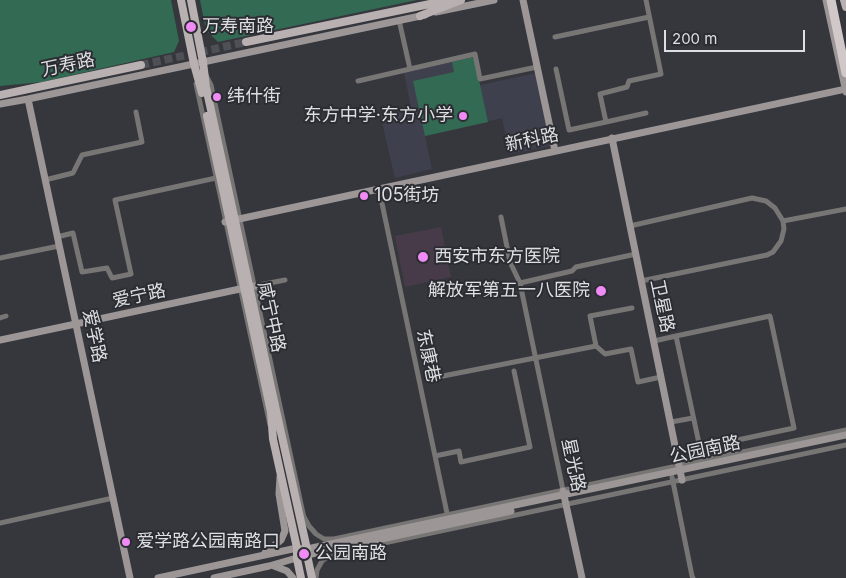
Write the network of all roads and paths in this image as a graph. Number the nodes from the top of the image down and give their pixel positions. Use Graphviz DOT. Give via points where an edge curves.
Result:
graph roads {
  1 [pos="180,0"];
  2 [pos="191,0"];
  3 [pos="449,0"];
  4 [pos="461,0"];
  5 [pos="494,0"];
  6 [pos="523,0"];
  7 [pos="646,0"];
  8 [pos="829,0"];
  9 [pos="844,0"];
  10 [pos="846,7"];
  11 [pos="420,16"];
  12 [pos="649,17"];
  13 [pos="400,20"];
  14 [pos="555,37"];
  15 [pos="246,42"];
  16 [pos="203,62"];
  17 [pos="194,64"];
  18 [pos="141,65"];
  19 [pos="537,67"];
  20 [pos="410,69"];
  21 [pos="556,69"];
  22 [pos="846,74"];
  23 [pos="358,81"];
  24 [pos="846,90"];
  25 [pos="0,95"];
  26 [pos="28,100"];
  27 [pos="0,104"];
  28 [pos="136,112"];
  29 [pos="646,113"];
  30 [pos="606,122"];
  31 [pos="612,138"];
  32 [pos="555,150"];
  33 [pos="216,178"];
  34 [pos="45,180"];
  35 [pos="379,189"];
  36 [pos="846,209"];
  37 [pos="501,217"];
  38 [pos="232,220"];
  39 [pos="783,221"];
  40 [pos="630,226"];
  41 [pos="57,237"];
  42 [pos="59,246"];
  43 [pos="636,254"];
  44 [pos="0,258"];
  45 [pos="285,280"];
  46 [pos="641,281"];
  47 [pos="520,282"];
  48 [pos="247,288"];
  49 [pos="632,308"];
  50 [pos="76,325"];
  51 [pos="676,336"];
  52 [pos="0,340"];
  53 [pos="654,341"];
  54 [pos="596,346"];
  55 [pos="536,358"];
  56 [pos="514,371"];
  57 [pos="443,376"];
  58 [pos="661,377"];
  59 [pos="694,418"];
  60 [pos="671,422"];
  61 [pos="846,430"];
  62 [pos="846,435"];
  63 [pos="846,439"];
  64 [pos="846,445"];
  65 [pos="435,456"];
  66 [pos="280,471"];
  67 [pos="681,473"];
  68 [pos="672,479"];
  69 [pos="565,497"];
  70 [pos="113,498"];
  71 [pos="304,516"];
  72 [pos="449,522"];
  73 [pos="0,523"];
  74 [pos="302,526"];
  75 [pos="297,548"];
  76 [pos="307,552"];
  77 [pos="258,557"];
  78 [pos="297,559"];
  79 [pos="269,566"];
  80 [pos="130,578"];
  81 [pos="158,578"];
  82 [pos="214,578"];
  83 [pos="293,578"];
  84 [pos="301,578"];
  85 [pos="312,578"];
  86 [pos="316,578"];
  87 [pos="582,578"];
  88 [pos="694,578"];
  1 -- 17 [label="main road, 咸宁中路"];
  2 -- 16 [label="main road, 咸宁中路"];
  3 -- 15 [label="main road"];
  4 -- 11 [label="main road"];
  5 -- 11 [label="street"];
  6 -- 19 [label="street"];
  7 -- 12 [label="street"];
  8 -- 22 [label="highway"];
  8 -- 24 [label="street"];
  9 -- 10 [label="main road"];
  11 -- 13 [label="street"];
  12 -- 14 [label="street"];
  12 -- 30 [label="street" via="661,74 630,81 627,87 600,94"];
  13 -- 16 [label="street"];
  13 -- 20 [label="street"];
  16 -- 17 [label="street"];
  16 -- 38 [label="main road, 咸宁中路"];
  17 -- 26 [label="street"];
  17 -- 33 [label="street"];
  17 -- 38 [label="main road, 咸宁中路"];
  18 -- 25 [label="main road, 万寿路"];
  19 -- 20 [label="street" via="480,79 475,54"];
  19 -- 32 [label="street"];
  20 -- 23 [label="street"];
  21 -- 30 [label="street" via="568,130"];
  24 -- 31 [label="street, 新科路"];
  26 -- 27 [label="street"];
  26 -- 34 [label="street, 爱学路"];
  28 -- 34 [label="street" via="142,142 82,155 73,174"];
  29 -- 30 [label="street"];
  31 -- 32 [label="street, 新科路"];
  31 -- 40 [label="street, 卫星路"];
  32 -- 35 [label="street, 新科路"];
  33 -- 38 [label="street"];
  33 -- 41 [label="street" via="115,200 130,274 112,278 107,268 82,272 73,233"];
  34 -- 41 [label="street, 爱学路"];
  35 -- 38 [label="street, 新科路"];
  35 -- 65 [label="street, 东康巷"];
  36 -- 39 [label="street"];
  37 -- 47 [label="street, 星光路" via="510,262"];
  38 -- 48 [label="main road, 咸宁中路"];
  39 -- 40 [label="street" via="766,200 752,198"];
  39 -- 46 [label="street" via="781,241 767,255"];
  40 -- 43 [label="street, 卫星路"];
  41 -- 42 [label="street, 爱学路"];
  42 -- 44 [label="street"];
  42 -- 50 [label="street, 爱学路"];
  43 -- 46 [label="street, 卫星路"];
  43 -- 47 [label="street"];
  45 -- 48 [label="street"];
  46 -- 53 [label="street, 卫星路"];
  47 -- 55 [label="street, 星光路"];
  48 -- 50 [label="street, 爱宁路"];
  48 -- 66 [label="main road, 咸宁中路"];
  48 -- 71 [label="street"];
  48 -- 74 [label="main road, 咸宁中路"];
  49 -- 54 [label="street" via="590,316"];
  50 -- 52 [label="street, 爱宁路"];
  50 -- 70 [label="street, 爱学路"];
  51 -- 53 [label="street"];
  51 -- 59 [label="street"];
  51 -- 59 [label="street" via="770,316 794,428 700,448"];
  53 -- 58 [label="street, 卫星路"];
  54 -- 55 [label="street"];
  54 -- 58 [label="street" via="604,354 631,349 638,382"];
  55 -- 57 [label="street"];
  55 -- 69 [label="street, 星光路"];
  56 -- 65 [label="street" via="530,448 461,462 459,451"];
  58 -- 60 [label="street, 卫星路"];
  59 -- 60 [label="street"];
  60 -- 67 [label="street, 卫星路"];
  61 -- 67 [label="street"];
  62 -- 67 [label="street, 公园南路"];
  63 -- 67 [label="street, 公园南路"];
  64 -- 67 [label="street"];
  65 -- 72 [label="street, 东康巷"];
  66 -- 75 [label="main road, 咸宁中路"];
  66 -- 77 [label="street" via="279,494 285,534 277,545"];
  67 -- 68 [label="street, 公园南路"];
  67 -- 69 [label="street, 公园南路"];
  68 -- 69 [label="street, 公园南路"];
  68 -- 88 [label="street"];
  69 -- 72 [label="street, 公园南路"];
  69 -- 87 [label="street, 星光路"];
  70 -- 73 [label="street"];
  70 -- 80 [label="street, 爱学路"];
  71 -- 72 [label="street" via="309,526 324,539"];
  71 -- 74 [label="street"];
  72 -- 76 [label="street, 公园南路"];
  72 -- 86 [label="street" via="328,555 320,564"];
  74 -- 76 [label="main road, 咸宁中路"];
  75 -- 76 [label="street, 公园南路"];
  75 -- 77 [label="street, 公园南路"];
  75 -- 78 [label="main road, 咸宁中路"];
  76 -- 78 [label="street, 公园南路"];
  76 -- 85 [label="main road, 咸宁中路"];
  77 -- 81 [label="street, 公园南路"];
  78 -- 79 [label="street, 公园南路"];
  78 -- 84 [label="main road, 咸宁中路"];
  79 -- 82 [label="street, 公园南路"];
  79 -- 83 [label="street" via="283,569"];
}
